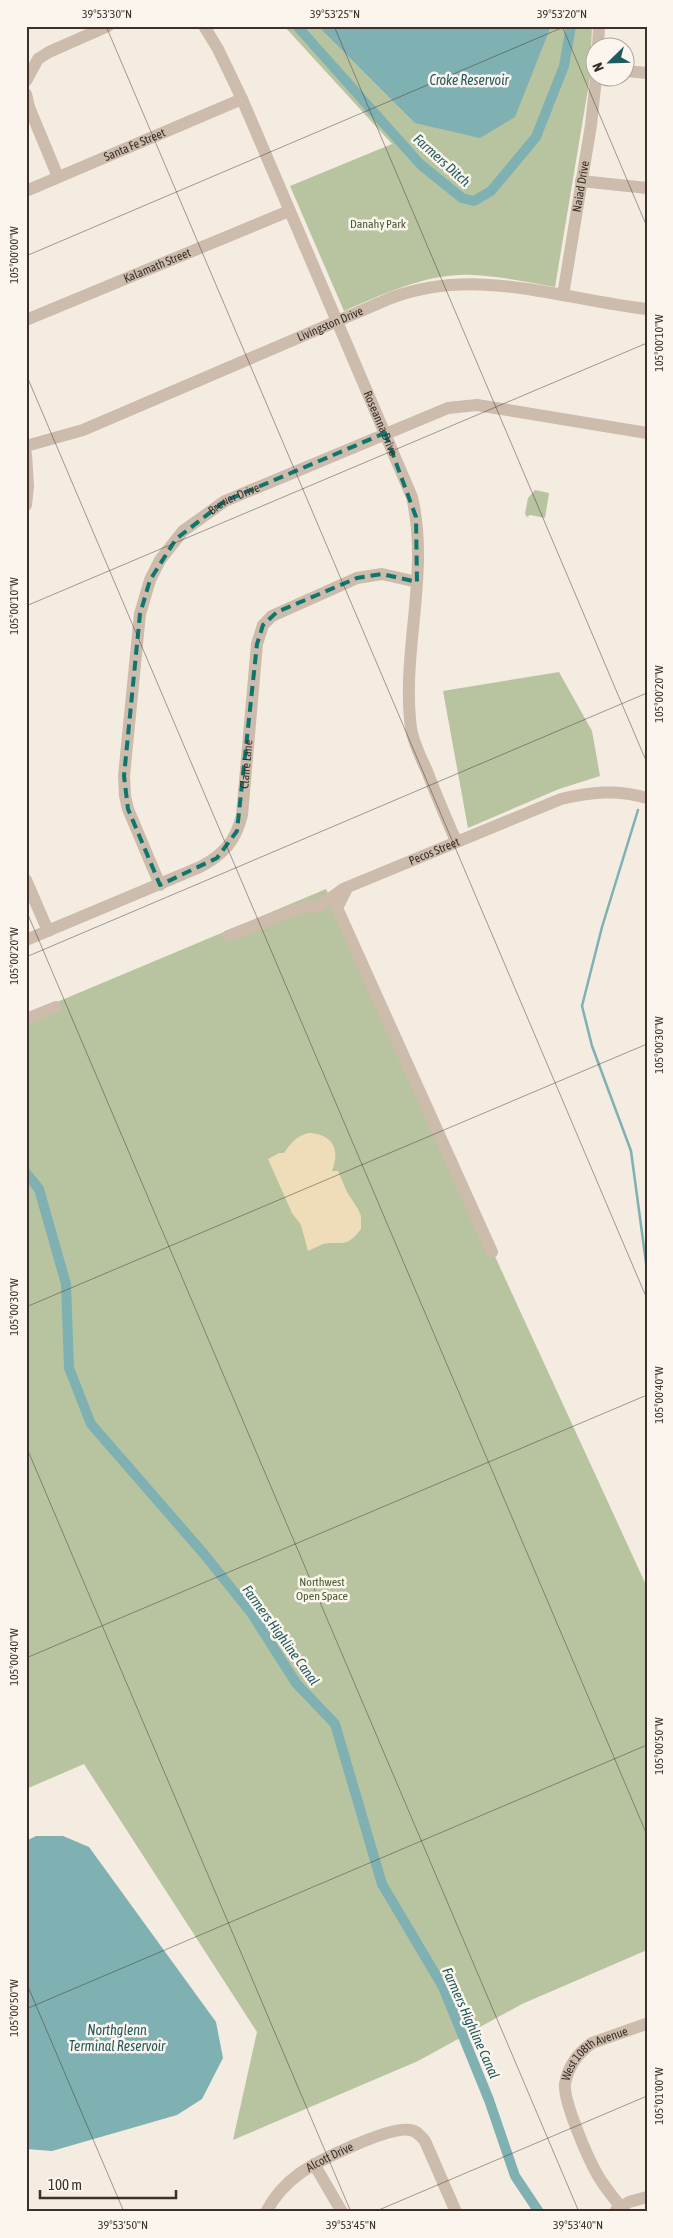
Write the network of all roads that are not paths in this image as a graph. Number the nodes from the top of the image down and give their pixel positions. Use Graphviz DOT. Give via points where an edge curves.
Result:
graph roads {
  1 [pos="108,26"];
  2 [pos="204,26"];
  3 [pos="26,81"];
  4 [pos="595,88"];
  5 [pos="26,94"];
  6 [pos="242,99"];
  7 [pos="58,177"];
  8 [pos="580,181"];
  9 [pos="647,188"];
  10 [pos="26,191"];
  11 [pos="289,211"];
  12 [pos="563,295"];
  13 [pos="647,309"];
  14 [pos="26,320"];
  15 [pos="337,323"];
  16 [pos="384,433"];
  17 [pos="647,433"];
  18 [pos="26,446"];
  19 [pos="26,454"];
  20 [pos="26,505"];
  21 [pos="417,582"];
  22 [pos="647,798"];
  23 [pos="456,842"];
  24 [pos="26,880"];
  25 [pos="160,884"];
  26 [pos="347,888"];
  27 [pos="48,931"];
  28 [pos="228,936"];
  29 [pos="26,940"];
  30 [pos="56,1007"];
  31 [pos="26,1019"];
  32 [pos="492,1252"];
  33 [pos="646,2024"];
  34 [pos="314,2164"];
  35 [pos="647,2197"];
  36 [pos="620,2210"];
  37 [pos="266,2212"];
  38 [pos="342,2212"];
  39 [pos="456,2212"];
  1 -- 3 [label="street" via="38,59"];
  2 -- 6 [label="street, Roseanna Drive"];
  4 -- 8 [label="street, Naiad Drive"];
  5 -- 7 [label="street"];
  6 -- 7 [label="street, Santa Fe Street"];
  6 -- 11 [label="street, Roseanna Drive"];
  7 -- 10 [label="street, Santa Fe Street"];
  8 -- 9 [label="street"];
  8 -- 12 [label="street, Naiad Drive"];
  11 -- 14 [label="street, Kalamath Street"];
  11 -- 15 [label="street, Roseanna Drive"];
  12 -- 13 [label="street, Livingston Drive"];
  12 -- 15 [label="street, Livingston Drive" via="496,284 446,284 404,293"];
  15 -- 16 [label="street, Roseanna Drive"];
  15 -- 18 [label="street, Livingston Drive" via="83,430"];
  16 -- 17 [label="street, Brewer Drive" via="448,408 477,405"];
  16 -- 21 [label="street, Roseanna Drive" via="408,488 416,517 419,538"];
  16 -- 25 [label="street, Brewer Drive" via="215,506 176,539 150,580 136,633 124,788 128,809"];
  19 -- 20 [label="street"];
  21 -- 23 [label="street, Roseanna Drive" via="410,682 411,729"];
  21 -- 25 [label="street, Claire Lane" via="382,574 357,578 277,612 264,624 257,644 242,815 237,831 217,858"];
  22 -- 23 [label="street, Pecos Street" via="617,791 578,794"];
  23 -- 26 [label="street, Pecos Street"];
  24 -- 27 [label="street"];
  25 -- 27 [label="street, Claire Lane"];
  26 -- 28 [label="street, Pecos Street" via="318,907 306,906"];
  26 -- 32 [label="street" via="337,908"];
  27 -- 29 [label="street, Claire Lane"];
  30 -- 31 [label="street"];
  33 -- 36 [label="street, West 108th Avenue" via="585,2048 575,2059 565,2084 568,2105 593,2167"];
  34 -- 37 [label="street, Alcott Drive" via="284,2187"];
  34 -- 38 [label="street"];
  34 -- 39 [label="street, Alcott Drive" via="413,2124 425,2141"];
  35 -- 36 [label="street"];
}
